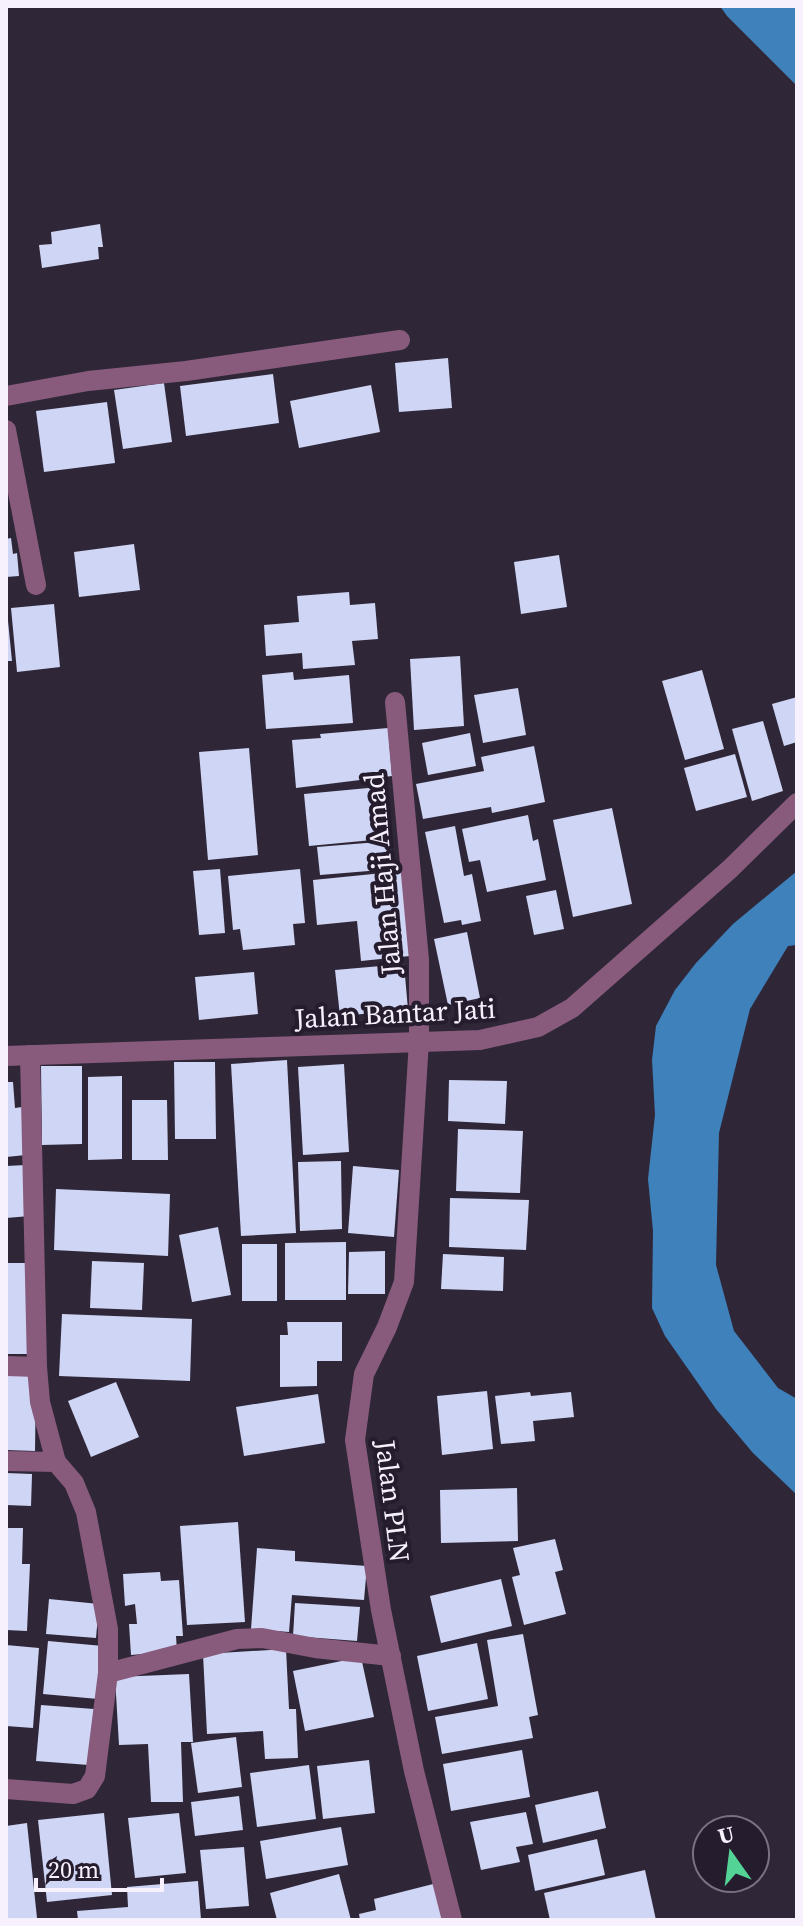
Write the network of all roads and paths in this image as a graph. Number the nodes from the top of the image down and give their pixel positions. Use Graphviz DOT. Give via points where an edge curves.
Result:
graph roads {
  1 [pos="400,340"];
  2 [pos="6,396"];
  3 [pos="6,430"];
  4 [pos="36,585"];
  5 [pos="395,702"];
  6 [pos="797,803"];
  7 [pos="419,1041"];
  8 [pos="30,1055"];
  9 [pos="6,1056"];
  10 [pos="6,1366"];
  11 [pos="37,1367"];
  12 [pos="6,1461"];
  13 [pos="56,1462"];
  14 [pos="391,1656"];
  15 [pos="108,1673"];
  16 [pos="6,1789"];
  17 [pos="452,1920"];
  1 -- 2 [label="street"];
  3 -- 4 [label="street"];
  5 -- 7 [label="street, Jalan Haji Amad" via="419,960"];
  6 -- 7 [label="street, Jalan Bantar Jati" via="572,1008 538,1027 508,1035"];
  7 -- 8 [label="street, Jalan Bantar Jati"];
  7 -- 14 [label="street, Jalan PLN" via="404,1282 364,1374 355,1440"];
  8 -- 9 [label="street, Jalan Bantar Jati"];
  8 -- 11 [label="street"];
  10 -- 11 [label="street"];
  11 -- 13 [label="street"];
  12 -- 13 [label="street"];
  13 -- 15 [label="street" via="74,1483 86,1512 108,1629"];
  14 -- 15 [label="street" via="237,1639"];
  14 -- 17 [label="street, Jalan PLN"];
  15 -- 16 [label="street" via="95,1776 87,1789 73,1794"];
}
